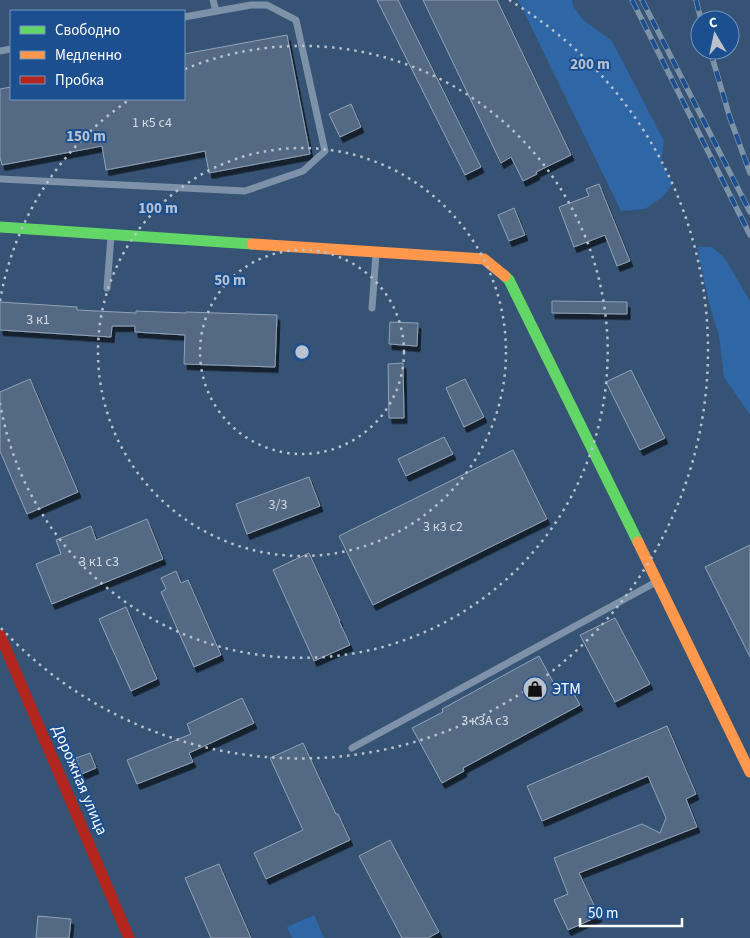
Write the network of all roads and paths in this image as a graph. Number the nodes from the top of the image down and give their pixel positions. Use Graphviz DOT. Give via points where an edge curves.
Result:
graph roads {
  1 [pos="214,0"];
  2 [pos="216,11"];
  3 [pos="185,17"];
  4 [pos="0,179"];
  5 [pos="0,227"];
  6 [pos="111,234"];
  7 [pos="376,252"];
  8 [pos="107,288"];
  9 [pos="372,308"];
  10 [pos="657,582"];
  11 [pos="0,635"];
  12 [pos="352,748"];
  13 [pos="750,772"];
  14 [pos="129,938"];
  1 -- 2 [label="lane"];
  2 -- 3 [label="lane"];
  2 -- 4 [label="lane" via="267,4 296,20 325,151 303,171 245,192"];
  5 -- 6 [label="street"];
  6 -- 7 [label="street"];
  6 -- 8 [label="lane"];
  7 -- 9 [label="lane"];
  7 -- 10 [label="street" via="484,259 509,280"];
  10 -- 12 [label="lane"];
  10 -- 13 [label="street"];
  11 -- 14 [label="street, Дорожная улица"];
}
